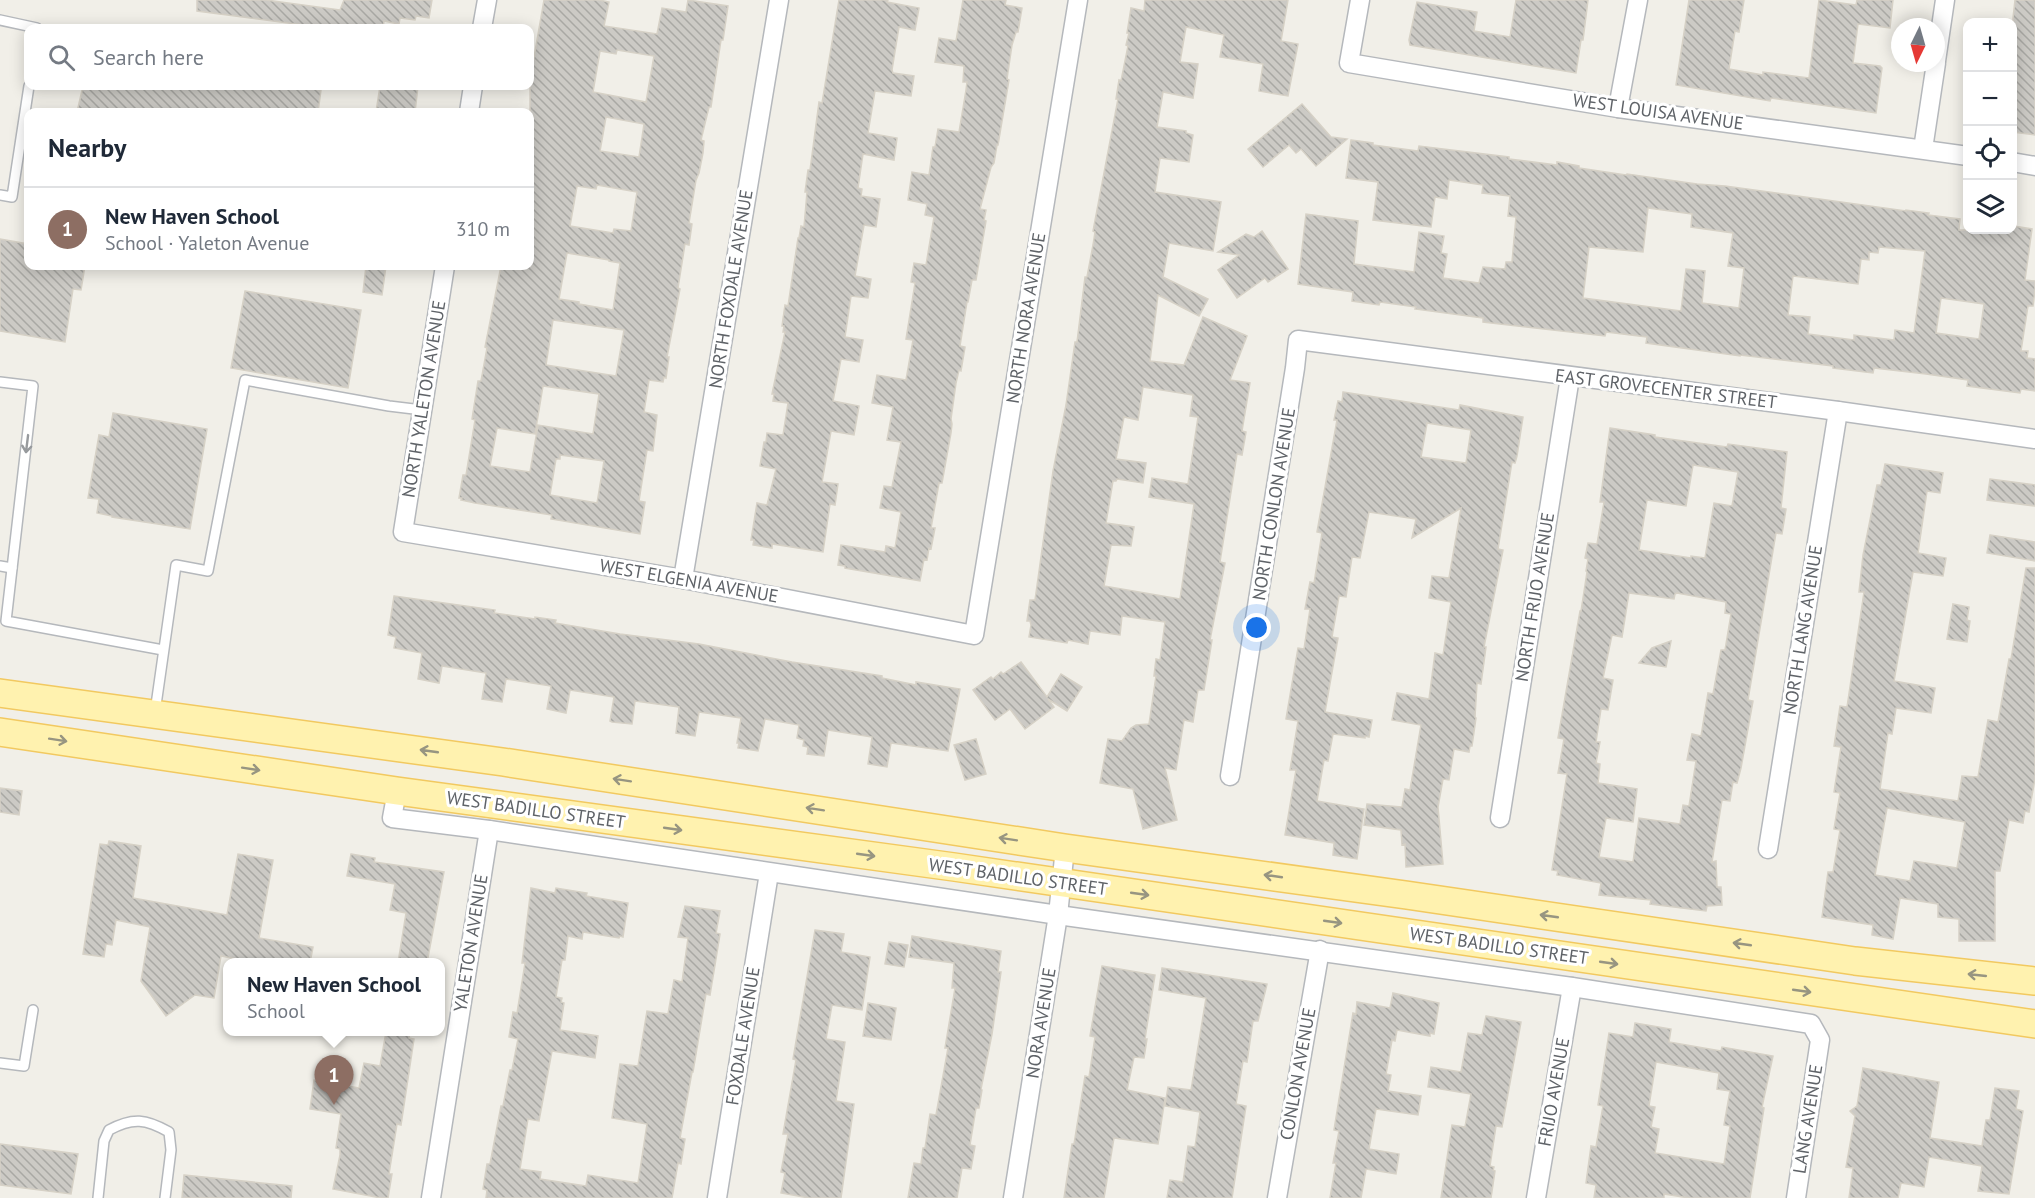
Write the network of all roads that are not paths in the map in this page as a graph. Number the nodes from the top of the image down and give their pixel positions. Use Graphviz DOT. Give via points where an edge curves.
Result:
graph roads {
  1 [pos="487,0"];
  2 [pos="779,0"];
  3 [pos="1078,0"];
  4 [pos="1360,0"];
  5 [pos="1638,0"];
  6 [pos="1945,0"];
  7 [pos="1942,18"];
  8 [pos="0,20"];
  9 [pos="483,24"];
  10 [pos="24,25"];
  11 [pos="1935,72"];
  12 [pos="27,90"];
  13 [pos="472,90"];
  14 [pos="25,108"];
  15 [pos="470,108"];
  16 [pos="1618,108"];
  17 [pos="24,114"];
  18 [pos="1923,149"];
  19 [pos="1963,155"];
  20 [pos="2017,163"];
  21 [pos="2035,166"];
  22 [pos="0,195"];
  23 [pos="444,270"];
  24 [pos="1298,340"];
  25 [pos="1570,376"];
  26 [pos="0,382"];
  27 [pos="422,410"];
  28 [pos="1838,411"];
  29 [pos="2035,439"];
  30 [pos="403,532"];
  31 [pos="0,566"];
  32 [pos="12,568"];
  33 [pos="683,579"];
  34 [pos="974,635"];
  35 [pos="163,650"];
  36 [pos="0,693"];
  37 [pos="154,714"];
  38 [pos="0,732"];
  39 [pos="1230,776"];
  40 [pos="397,791"];
  41 [pos="1500,818"];
  42 [pos="489,830"];
  43 [pos="1065,848"];
  44 [pos="1768,849"];
  45 [pos="769,873"];
  46 [pos="1061,883"];
  47 [pos="1058,915"];
  48 [pos="1320,950"];
  49 [pos="2035,981"];
  50 [pos="1572,987"];
  51 [pos="33,1010"];
  52 [pos="2035,1024"];
  53 [pos="0,1063"];
  54 [pos="98,1198"];
  55 [pos="165,1198"];
  56 [pos="431,1198"];
  57 [pos="717,1198"];
  58 [pos="1013,1198"];
  59 [pos="1277,1198"];
  60 [pos="1536,1198"];
  61 [pos="1796,1198"];
  1 -- 9 [label="street"];
  2 -- 33 [label="street, NORTH FOXDALE AVENUE"];
  3 -- 34 [label="street, NORTH NORA AVENUE"];
  4 -- 16 [label="street, WEST LOUISA AVENUE" via="1349,63"];
  5 -- 16 [label="street"];
  6 -- 7 [label="street"];
  8 -- 10 [label="lane"];
  11 -- 18 [label="street"];
  12 -- 14 [label="lane"];
  13 -- 15 [label="street"];
  16 -- 18 [label="street, WEST LOUISA AVENUE"];
  17 -- 22 [label="lane" via="12,197"];
  18 -- 19 [label="street, WEST LOUISA AVENUE"];
  20 -- 21 [label="street"];
  23 -- 27 [label="street, NORTH YALETON AVENUE"];
  24 -- 25 [label="street, EAST GROVECENTER STREET"];
  24 -- 39 [label="street, NORTH CONLON AVENUE"];
  25 -- 28 [label="street, EAST GROVECENTER STREET"];
  25 -- 41 [label="street, NORTH FRIJO AVENUE"];
  26 -- 32 [label="lane, one-way" via="33,386"];
  27 -- 30 [label="street, NORTH YALETON AVENUE"];
  27 -- 35 [label="lane" via="245,380 208,571 176,565"];
  28 -- 29 [label="street, EAST GROVECENTER STREET"];
  28 -- 44 [label="street, NORTH LANG AVENUE"];
  30 -- 33 [label="street, WEST ELGENIA AVENUE"];
  31 -- 32 [label="lane"];
  32 -- 35 [label="lane" via="6,621"];
  33 -- 34 [label="street, WEST ELGENIA AVENUE"];
  35 -- 37 [label="lane"];
  36 -- 37 [label="main road, WEST BADILLO STREET"];
  43 -- 37 [label="main road, WEST BADILLO STREET, one-way" via="503,762"];
  38 -- 40 [label="main road, WEST BADILLO STREET, one-way"];
  40 -- 42 [label="street" via="392,818"];
  40 -- 46 [label="main road, WEST BADILLO STREET, one-way"];
  42 -- 45 [label="street"];
  42 -- 56 [label="street, YALETON AVENUE"];
  43 -- 46 [label="street, NORA AVENUE"];
  49 -- 43 [label="main road, WEST BADILLO STREET, one-way" via="1855,961"];
  45 -- 47 [label="street"];
  45 -- 57 [label="street, FOXDALE AVENUE"];
  46 -- 47 [label="street, NORA AVENUE"];
  46 -- 52 [label="main road, WEST BADILLO STREET, one-way"];
  47 -- 48 [label="street"];
  47 -- 58 [label="street, NORA AVENUE"];
  48 -- 50 [label="street"];
  48 -- 59 [label="street, CONLON AVENUE"];
  50 -- 60 [label="street, FRIJO AVENUE"];
  50 -- 61 [label="street, LANG AVENUE" via="1811,1024 1820,1040"];
  51 -- 53 [label="lane" via="24,1066"];
  54 -- 55 [label="lane" via="104,1141 108,1130 125,1121 152,1123 170,1132"];
}
